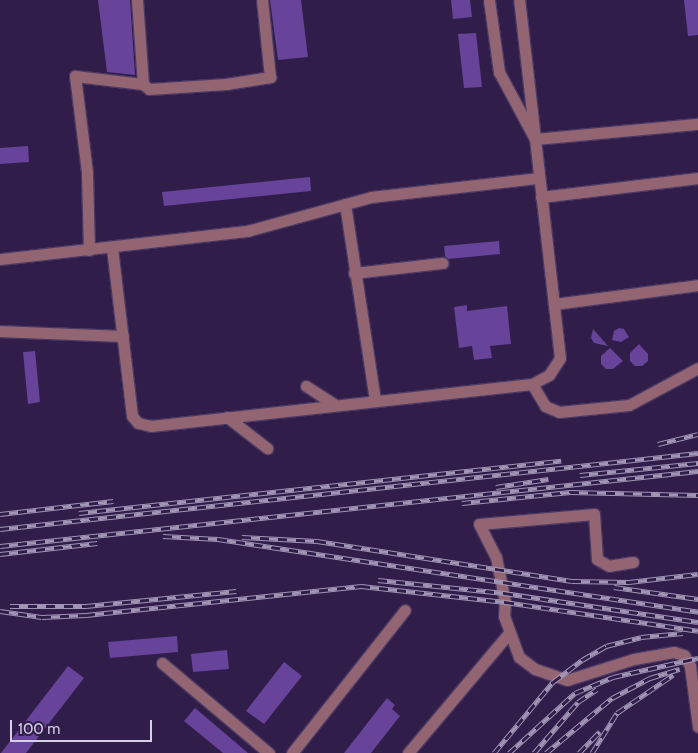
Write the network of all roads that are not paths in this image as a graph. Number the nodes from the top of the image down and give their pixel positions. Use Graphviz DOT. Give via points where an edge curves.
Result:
graph roads {
  1 [pos="137,0"];
  2 [pos="262,0"];
  3 [pos="489,0"];
  4 [pos="519,0"];
  5 [pos="143,84"];
  6 [pos="698,124"];
  7 [pos="535,139"];
  8 [pos="539,178"];
  9 [pos="698,178"];
  10 [pos="541,197"];
  11 [pos="345,204"];
  12 [pos="112,248"];
  13 [pos="89,250"];
  14 [pos="0,259"];
  15 [pos="442,263"];
  16 [pos="354,273"];
  17 [pos="698,285"];
  18 [pos="554,304"];
  19 [pos="0,331"];
  20 [pos="123,336"];
  21 [pos="698,368"];
  22 [pos="532,384"];
  23 [pos="306,386"];
  24 [pos="375,399"];
  25 [pos="334,404"];
  26 [pos="227,417"];
  27 [pos="267,448"];
  28 [pos="633,562"];
  29 [pos="405,610"];
  30 [pos="509,633"];
  31 [pos="162,663"];
  32 [pos="698,726"];
  33 [pos="269,753"];
  34 [pos="292,753"];
  35 [pos="408,753"];
  1 -- 5 [label="street"];
  2 -- 5 [label="street" via="270,77 226,84 149,89"];
  3 -- 7 [label="street" via="499,72"];
  4 -- 7 [label="street"];
  5 -- 13 [label="street" via="75,76 87,172"];
  6 -- 7 [label="street"];
  7 -- 8 [label="street"];
  8 -- 10 [label="street"];
  8 -- 11 [label="street" via="371,197"];
  9 -- 10 [label="street"];
  10 -- 18 [label="street"];
  11 -- 12 [label="street" via="247,231"];
  11 -- 16 [label="street"];
  12 -- 13 [label="street"];
  12 -- 20 [label="street"];
  13 -- 14 [label="street"];
  15 -- 16 [label="street"];
  16 -- 24 [label="street"];
  17 -- 18 [label="street"];
  18 -- 22 [label="street" via="560,358 549,375"];
  19 -- 20 [label="street"];
  20 -- 26 [label="street" via="132,416 138,423 151,426"];
  21 -- 22 [label="street" via="629,405 559,412 545,406"];
  22 -- 24 [label="street"];
  23 -- 25 [label="street"];
  24 -- 25 [label="street"];
  25 -- 26 [label="street"];
  26 -- 27 [label="street"];
  28 -- 30 [label="street" via="610,566 597,559 594,514 479,524 498,564"];
  29 -- 34 [label="street"];
  30 -- 32 [label="street" via="519,657 535,669 567,680 634,660 674,652 684,655 690,666"];
  30 -- 35 [label="street"];
  31 -- 33 [label="street"];
}
